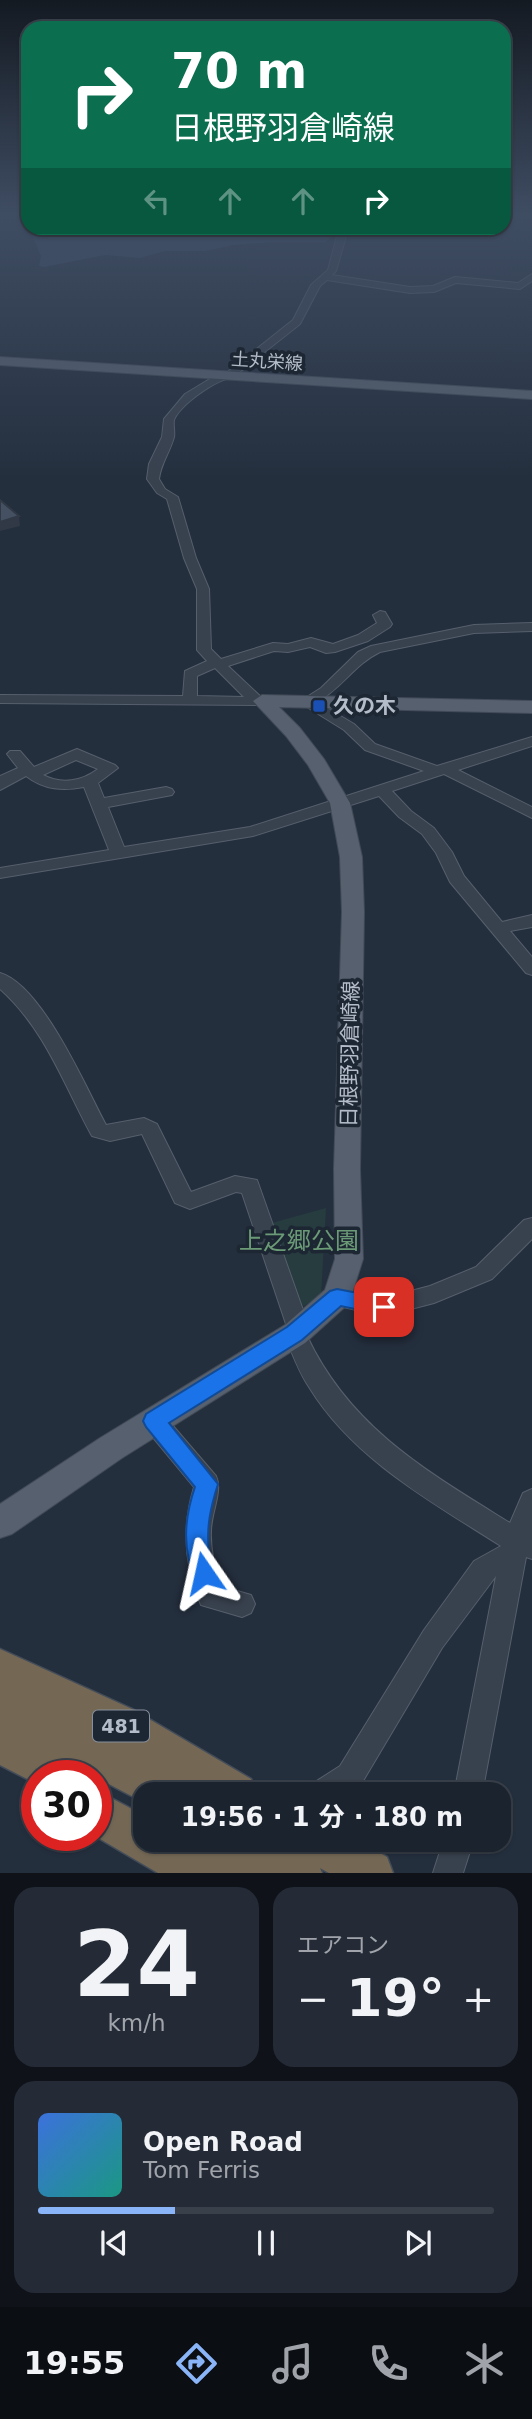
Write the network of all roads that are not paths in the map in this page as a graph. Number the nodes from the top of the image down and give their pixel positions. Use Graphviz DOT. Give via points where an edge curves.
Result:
graph roads {
  1 [pos="307,302"];
  2 [pos="0,361"];
  3 [pos="225,376"];
  4 [pos="532,396"];
  5 [pos="380,615"];
  6 [pos="532,627"];
  7 [pos="346,645"];
  8 [pos="363,655"];
  9 [pos="217,663"];
  10 [pos="0,699"];
  11 [pos="190,699"];
  12 [pos="259,701"];
  13 [pos="306,702"];
  14 [pos="532,707"];
  15 [pos="532,741"];
  16 [pos="15,754"];
  17 [pos="439,770"];
  18 [pos="30,772"];
  19 [pos="90,782"];
  20 [pos="0,785"];
  21 [pos="381,789"];
  22 [pos="166,792"];
  23 [pos="340,803"];
  24 [pos="99,804"];
  25 [pos="532,813"];
  26 [pos="118,855"];
  27 [pos="0,873"];
  28 [pos="532,921"];
  29 [pos="499,928"];
  30 [pos="532,969"];
  31 [pos="0,979"];
  32 [pos="532,1226"];
  33 [pos="337,1297"];
  34 [pos="297,1332"];
  35 [pos="154,1421"];
  36 [pos="532,1501"];
  37 [pos="0,1523"];
  38 [pos="520,1547"];
  39 [pos="242,1604"];
  40 [pos="0,1669"];
  41 [pos="0,1704"];
  42 [pos="0,1742"];
  43 [pos="0,1757"];
  44 [pos="34,1760"];
  45 [pos="21,1769"];
  46 [pos="149,1782"];
  47 [pos="216,1782"];
  48 [pos="341,1782"];
  49 [pos="471,1782"];
  50 [pos="112,1801"];
  51 [pos="133,1813"];
  52 [pos="112,1821"];
  53 [pos="267,1852"];
  54 [pos="335,1852"];
  55 [pos="455,1852"];
  56 [pos="183,1861"];
  57 [pos="237,1873"];
  58 [pos="300,1873"];
  59 [pos="371,1873"];
  60 [pos="448,1873"];
  1 -- 3 [label="street" via="297,321"];
  2 -- 3 [label="main road, 土丸栄線"];
  3 -- 4 [label="main road, 土丸栄線"];
  3 -- 9 [label="street" via="189,396 169,419 168,437 153,479 172,497 203,589 204,650"];
  5 -- 7 [label="street" via="385,624"];
  6 -- 8 [label="street" via="474,629"];
  7 -- 8 [label="street"];
  7 -- 9 [label="street" via="326,649 311,642 273,647"];
  8 -- 13 [label="street" via="326,691"];
  9 -- 11 [label="street" via="190,674"];
  9 -- 12 [label="street"];
  10 -- 11 [label="street"];
  11 -- 12 [label="street"];
  12 -- 13 [label="main road"];
  12 -- 23 [label="main road, 日根野羽倉崎線" via="293,732"];
  13 -- 14 [label="main road"];
  13 -- 17 [label="street" via="349,727 370,747"];
  15 -- 17 [label="street"];
  16 -- 18 [label="street"];
  17 -- 21 [label="street"];
  17 -- 25 [label="street"];
  18 -- 19 [label="street" via="47,785"];
  18 -- 19 [label="street" via="77,754 110,768"];
  18 -- 20 [label="street"];
  19 -- 24 [label="street"];
  21 -- 23 [label="street"];
  21 -- 29 [label="street" via="428,831 456,878"];
  22 -- 24 [label="street"];
  23 -- 26 [label="street" via="253,831"];
  23 -- 33 [label="main road, 日根野羽倉崎線" via="351,857 353,912 349,1259"];
  24 -- 26 [label="street"];
  26 -- 27 [label="street"];
  28 -- 29 [label="street"];
  29 -- 30 [label="street"];
  31 -- 34 [label="street" via="58,1047 99,1131 107,1135 131,1126 150,1129 183,1197 190,1201 235,1184 250,1186"];
  32 -- 33 [label="street" via="484,1273 434,1294 384,1307"];
  33 -- 34 [label="main road"];
  34 -- 35 [label="main road"];
  34 -- 38 [label="street" via="319,1384 346,1419 395,1464"];
  35 -- 37 [label="main road"];
  35 -- 39 [label="street" via="206,1484 197,1514 197,1550 210,1596"];
  36 -- 38 [label="street"];
  38 -- 48 [label="street" via="483,1570 433,1639 350,1776"];
  38 -- 49 [label="street"];
  40 -- 47 [label="highway, 481" via="117,1724"];
  41 -- 46 [label="highway"];
  42 -- 44 [label="highway"];
  43 -- 45 [label="highway"];
  50 -- 51 [label="highway"];
  52 -- 56 [label="highway"];
  53 -- 58 [label="highway"];
  54 -- 59 [label="highway"];
  55 -- 60 [label="street"];
  56 -- 57 [label="highway"];
}
